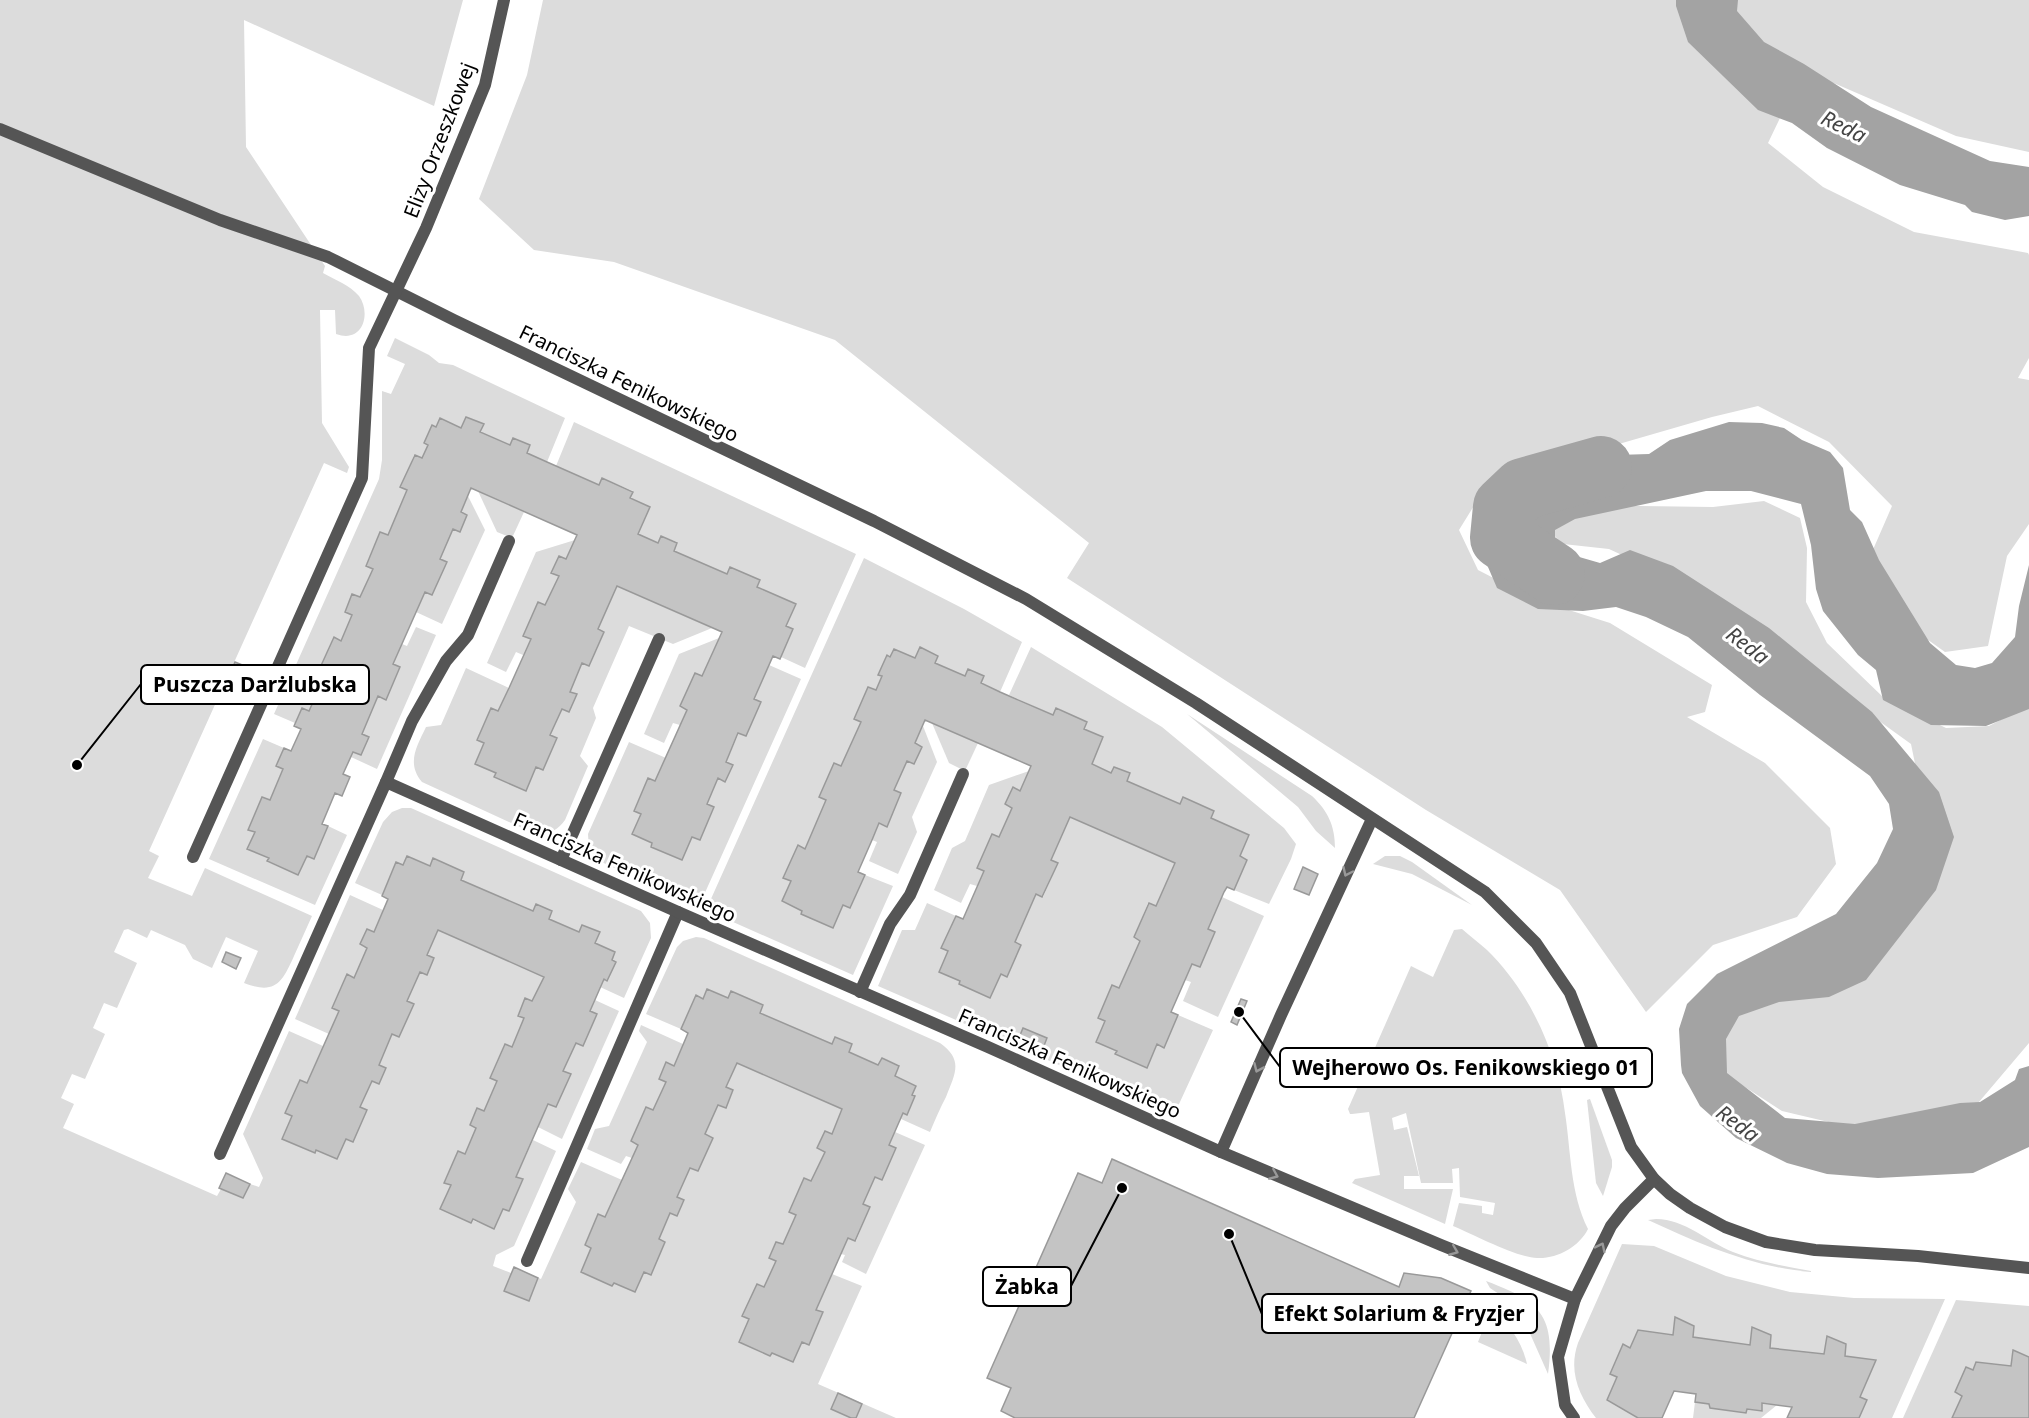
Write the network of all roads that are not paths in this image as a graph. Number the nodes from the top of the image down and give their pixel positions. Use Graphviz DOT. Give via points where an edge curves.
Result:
graph roads {
  1 [pos="504,0"];
  2 [pos="0,129"];
  3 [pos="396,290"];
  4 [pos="509,542"];
  5 [pos="659,639"];
  6 [pos="963,774"];
  7 [pos="386,782"];
  8 [pos="1372,819"];
  9 [pos="193,856"];
  10 [pos="561,860"];
  11 [pos="678,912"];
  12 [pos="860,992"];
  13 [pos="1221,1152"];
  14 [pos="220,1154"];
  15 [pos="1654,1179"];
  16 [pos="527,1261"];
  17 [pos="2029,1268"];
  18 [pos="1575,1299"];
  19 [pos="1575,1418"];
  1 -- 3 [label="street, Elizy Orzeszkowej" via="485,85"];
  2 -- 3 [label="street, Franciszka Fenikowskiego" via="220,220 328,256"];
  3 -- 8 [label="street, Franciszka Fenikowskiego" via="874,521 1026,599 1196,703"];
  3 -- 9 [label="street, Elizy Orzeszkowej" via="369,348 362,478"];
  4 -- 7 [label="street" via="468,634 446,661 418,711"];
  5 -- 10 [label="street"];
  6 -- 12 [label="street" via="910,895 890,924"];
  7 -- 10 [label="street, Franciszka Fenikowskiego"];
  7 -- 14 [label="street"];
  8 -- 13 [label="street, one-way"];
  8 -- 15 [label="street, Franciszka Fenikowskiego" via="1485,892 1536,943 1570,993 1631,1147"];
  10 -- 11 [label="street, Franciszka Fenikowskiego"];
  11 -- 12 [label="street, Franciszka Fenikowskiego"];
  11 -- 16 [label="street"];
  12 -- 13 [label="street, Franciszka Fenikowskiego"];
  13 -- 18 [label="street, Franciszka Fenikowskiego, one-way"];
  15 -- 17 [label="street, Franciszka Fenikowskiego" via="1690,1208 1725,1227 1766,1242 1815,1251 1918,1256"];
  18 -- 15 [label="street, one-way" via="1611,1226"];
  18 -- 19 [label="street" via="1558,1357 1565,1406"];
}
